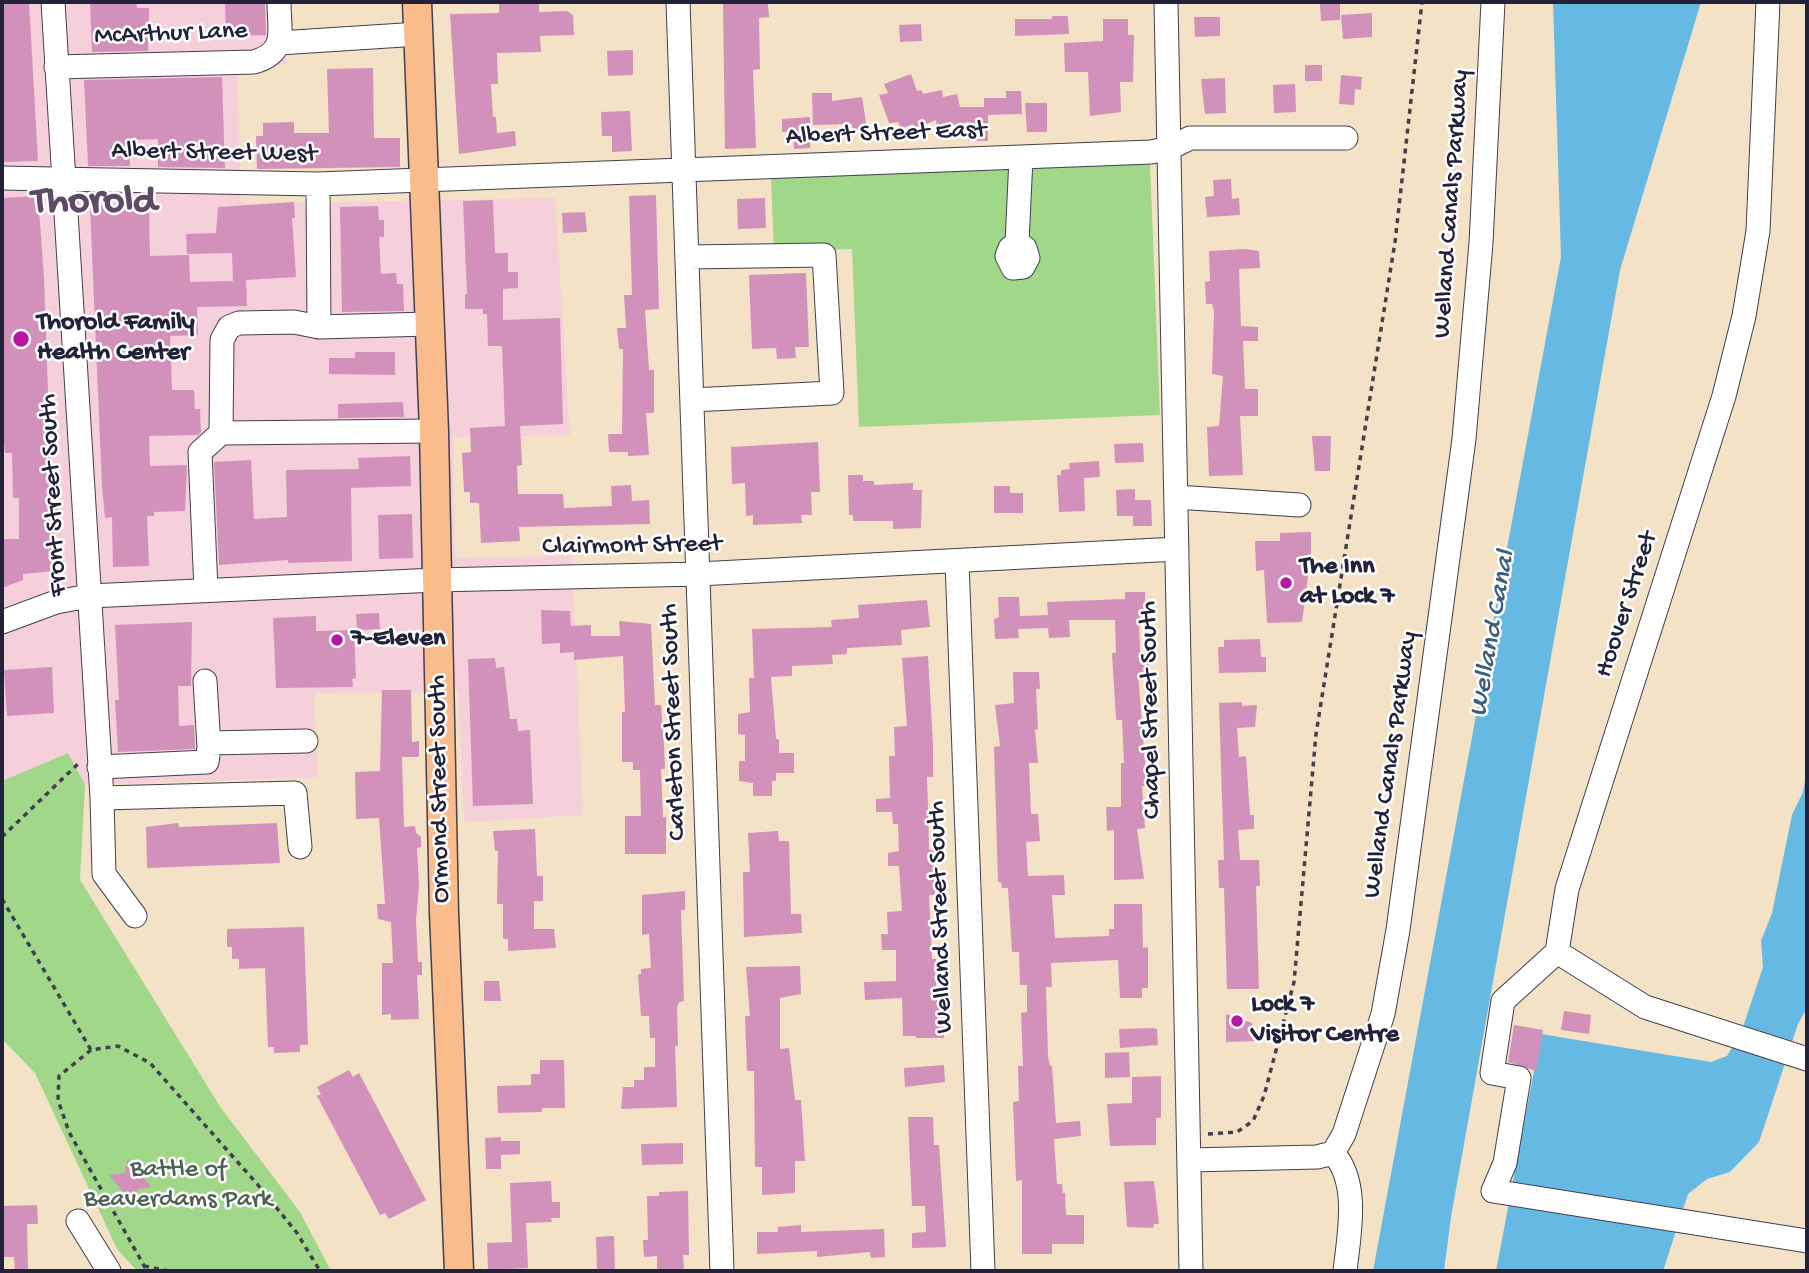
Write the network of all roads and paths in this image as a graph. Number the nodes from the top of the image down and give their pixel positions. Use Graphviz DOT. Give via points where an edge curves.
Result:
graph roads {
  1 [pos="53,2"];
  2 [pos="279,2"];
  3 [pos="418,2"];
  4 [pos="678,2"];
  5 [pos="1166,2"];
  6 [pos="1422,2"];
  7 [pos="1493,2"];
  8 [pos="1768,2"];
  9 [pos="419,34"];
  10 [pos="279,43"];
  11 [pos="56,66"];
  12 [pos="1346,138"];
  13 [pos="1170,148"];
  14 [pos="1021,158"];
  15 [pos="685,170"];
  16 [pos="2,178"];
  17 [pos="65,179"];
  18 [pos="425,180"];
  19 [pos="318,184"];
  20 [pos="1017,243"];
  21 [pos="688,257"];
  22 [pos="429,324"];
  23 [pos="319,327"];
  24 [pos="692,400"];
  25 [pos="434,431"];
  26 [pos="221,433"];
  27 [pos="1176,497"];
  28 [pos="1299,505"];
  29 [pos="1177,549"];
  30 [pos="957,561"];
  31 [pos="698,574"];
  32 [pos="436,579"];
  33 [pos="206,590"];
  34 [pos="89,596"];
  35 [pos="2,622"];
  36 [pos="205,681"];
  37 [pos="306,741"];
  38 [pos="209,743"];
  39 [pos="99,759"];
  40 [pos="102,798"];
  41 [pos="2,837"];
  42 [pos="300,847"];
  43 [pos="2,899"];
  44 [pos="135,916"];
  45 [pos="1557,952"];
  46 [pos="92,1050"];
  47 [pos="1801,1058"];
  48 [pos="1325,1155"];
  49 [pos="1189,1160"];
  50 [pos="78,1222"];
  51 [pos="1807,1241"];
  52 [pos="144,1266"];
  53 [pos="109,1271"];
  54 [pos="147,1271"];
  55 [pos="169,1271"];
  56 [pos="320,1271"];
  57 [pos="459,1271"];
  58 [pos="722,1271"];
  59 [pos="983,1271"];
  60 [pos="1191,1271"];
  61 [pos="1345,1271"];
  1 -- 11 [label="street, Front Street South"];
  2 -- 10 [label="street"];
  3 -- 9 [label="main road, Ormond Street South"];
  4 -- 15 [label="street, Carleton Street South"];
  5 -- 13 [label="street, Chapel Street South"];
  6 -- 49 [label="path" via="1395,242 1316,734 1294,982 1253,1121 1237,1132 1206,1134"];
  7 -- 48 [label="street, Welland Canals Parkway" via="1481,243 1464,439 1398,930 1383,1014 1344,1134"];
  8 -- 45 [label="street, Hoover Street" via="1758,231 1744,316 1724,396 1567,889"];
  9 -- 10 [label="street"];
  9 -- 18 [label="main road, Ormond Street South"];
  10 -- 11 [label="street, McArthur Lane" via="274,52 254,62"];
  11 -- 17 [label="street, Front Street South"];
  12 -- 13 [label="street, Albert Street East" via="1189,138"];
  13 -- 14 [label="street, Albert Street East"];
  13 -- 27 [label="street, Chapel Street South"];
  14 -- 15 [label="street, Albert Street East"];
  14 -- 20 [label="street"];
  15 -- 18 [label="street, Albert Street East"];
  15 -- 21 [label="street, Carleton Street South"];
  16 -- 17 [label="street, Albert Street West"];
  17 -- 19 [label="street, Albert Street West"];
  17 -- 34 [label="street, Front Street South"];
  18 -- 19 [label="street, Albert Street West"];
  18 -- 22 [label="main road, Ormond Street South"];
  19 -- 23 [label="street"];
  21 -- 24 [label="street, Carleton Street South"];
  21 -- 24 [label="street" via="824,255 832,393"];
  22 -- 23 [label="street"];
  22 -- 25 [label="main road, Ormond Street South"];
  23 -- 26 [label="street" via="268,321 229,327 222,340"];
  24 -- 31 [label="street, Carleton Street South"];
  25 -- 26 [label="street"];
  25 -- 32 [label="main road, Ormond Street South"];
  26 -- 33 [label="street" via="200,453"];
  27 -- 28 [label="street"];
  27 -- 29 [label="street, Chapel Street South"];
  29 -- 30 [label="street, Clairmont Street"];
  29 -- 49 [label="street, Chapel Street South"];
  30 -- 31 [label="street, Clairmont Street"];
  30 -- 59 [label="street, Welland Street South"];
  31 -- 32 [label="street, Clairmont Street"];
  31 -- 58 [label="street, Carleton Street South"];
  32 -- 33 [label="street, Clairmont Street"];
  32 -- 57 [label="main road, Ormond Street South"];
  33 -- 34 [label="street, Clairmont Street"];
  34 -- 35 [label="street, Clairmont Street" via="56,602"];
  34 -- 39 [label="street, Front Street South"];
  36 -- 38 [label="street"];
  37 -- 38 [label="street"];
  38 -- 39 [label="street" via="207,762"];
  39 -- 40 [label="street, Front Street South"];
  39 -- 41 [label="path" via="74,765"];
  40 -- 42 [label="street" via="295,793"];
  40 -- 44 [label="street, Front Street South" via="104,874"];
  43 -- 46 [label="path"];
  45 -- 47 [label="street" via="1645,1007"];
  45 -- 51 [label="street" via="1503,1002 1492,1073 1519,1078 1505,1163 1493,1191"];
  46 -- 52 [label="path" via="59,1076 58,1100 69,1132"];
  46 -- 56 [label="path" via="118,1046 150,1063 297,1233"];
  48 -- 49 [label="street"];
  48 -- 61 [label="street" via="1347,1172"];
  49 -- 60 [label="street, Chapel Street South"];
  50 -- 53 [label="street"];
  52 -- 54 [label="path"];
  52 -- 55 [label="path"];
}
